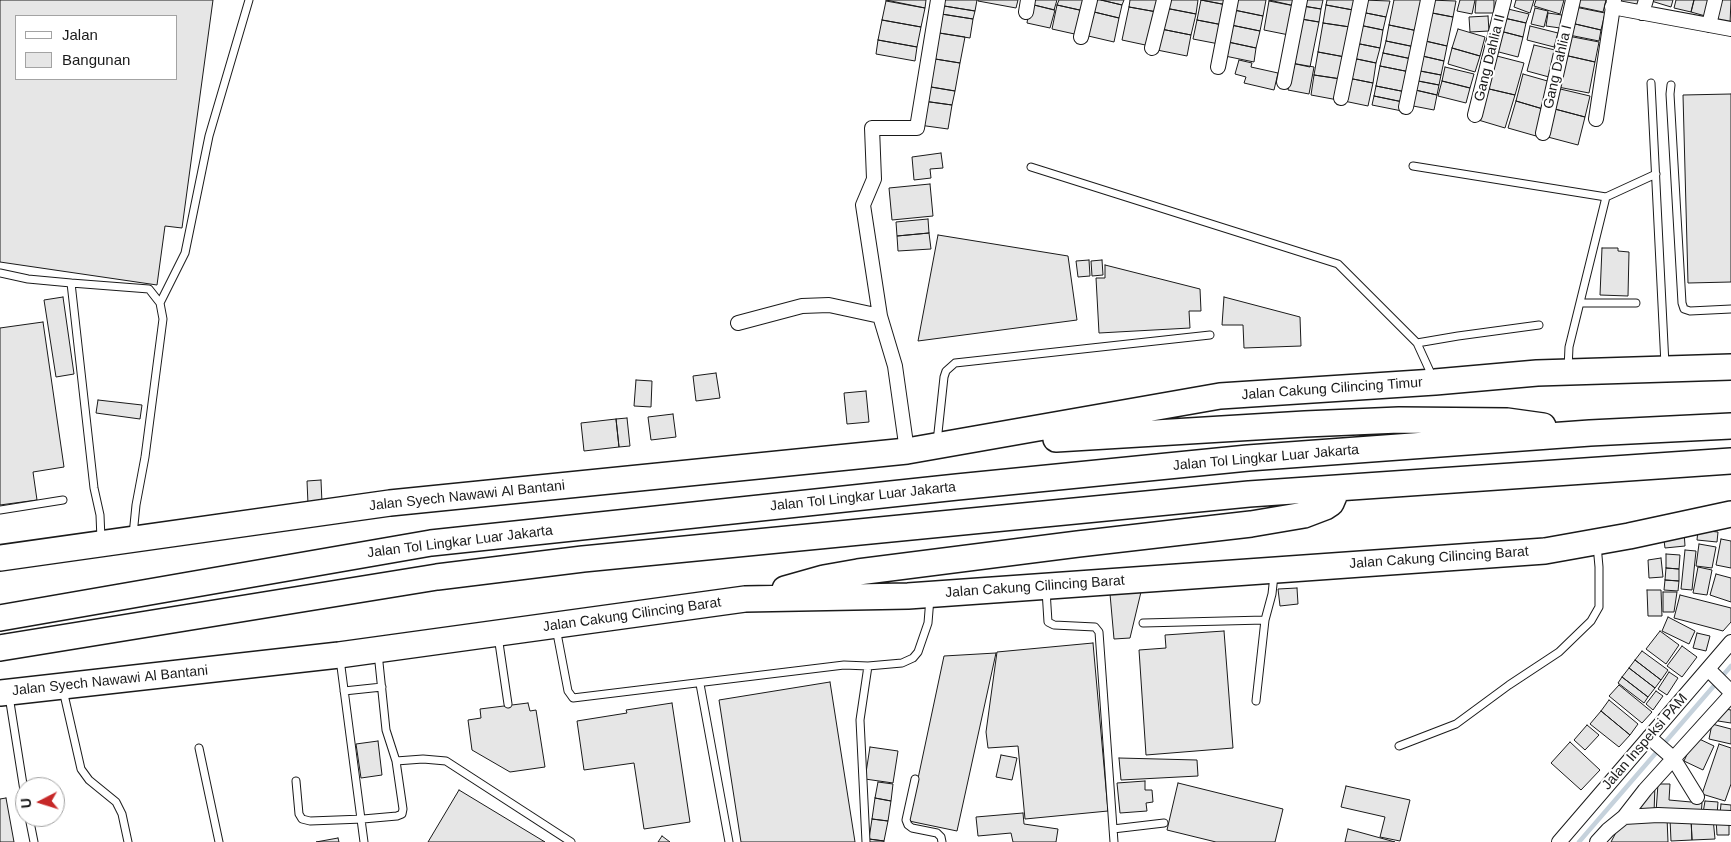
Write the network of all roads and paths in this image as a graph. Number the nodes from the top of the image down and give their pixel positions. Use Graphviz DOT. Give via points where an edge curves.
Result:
graph roads {
  1 [pos="249,0"];
  2 [pos="938,0"];
  3 [pos="1090,0"];
  4 [pos="1164,0"];
  5 [pos="1231,0"];
  6 [pos="1300,0"];
  7 [pos="1361,0"];
  8 [pos="1428,0"];
  9 [pos="1504,0"];
  10 [pos="1573,0"];
  11 [pos="1715,0"];
  12 [pos="1613,4"];
  13 [pos="1644,7"];
  14 [pos="1709,25"];
  15 [pos="1731,29"];
  16 [pos="1081,37"];
  17 [pos="1152,48"];
  18 [pos="1218,67"];
  19 [pos="1284,82"];
  20 [pos="1651,83"];
  21 [pos="1671,85"];
  22 [pos="1341,98"];
  23 [pos="1406,107"];
  24 [pos="1475,115"];
  25 [pos="1596,119"];
  26 [pos="1543,133"];
  27 [pos="1413,166"];
  28 [pos="1031,167"];
  29 [pos="1656,174"];
  30 [pos="1606,197"];
  31 [pos="0,273"];
  32 [pos="71,283"];
  33 [pos="160,302"];
  34 [pos="1580,303"];
  35 [pos="1636,303"];
  36 [pos="1731,309"];
  37 [pos="880,316"];
  38 [pos="738,323"];
  39 [pos="1538,325"];
  40 [pos="1210,335"];
  41 [pos="1417,343"];
  42 [pos="1731,367"];
  43 [pos="1665,369"];
  44 [pos="1568,372"];
  45 [pos="1435,382"];
  46 [pos="1731,426"];
  47 [pos="1590,433"];
  48 [pos="936,447"];
  49 [pos="907,451"];
  50 [pos="1731,461"];
  51 [pos="1336,488"];
  52 [pos="63,500"];
  53 [pos="0,510"];
  54 [pos="1731,514"];
  55 [pos="133,538"];
  56 [pos="1597,541"];
  57 [pos="101,543"];
  58 [pos="0,558"];
  59 [pos="1274,570"];
  60 [pos="1046,587"];
  61 [pos="931,594"];
  62 [pos="744,599"];
  63 [pos="0,618"];
  64 [pos="1265,620"];
  65 [pos="1144,623"];
  66 [pos="497,634"];
  67 [pos="558,637"];
  68 [pos="1731,642"];
  69 [pos="0,648"];
  70 [pos="378,650"];
  71 [pos="339,655"];
  72 [pos="868,666"];
  73 [pos="1710,671"];
  74 [pos="700,684"];
  75 [pos="62,686"];
  76 [pos="382,687"];
  77 [pos="344,691"];
  78 [pos="4,692"];
  79 [pos="1730,693"];
  80 [pos="1256,701"];
  81 [pos="508,704"];
  82 [pos="1652,739"];
  83 [pos="1399,746"];
  84 [pos="199,748"];
  85 [pos="1671,757"];
  86 [pos="396,760"];
  87 [pos="21,777"];
  88 [pos="915,779"];
  89 [pos="296,781"];
  90 [pos="1697,798"];
  91 [pos="1624,817"];
  92 [pos="1731,818"];
  93 [pos="363,820"];
  94 [pos="1164,823"];
  95 [pos="31,827"];
  96 [pos="1113,829"];
  97 [pos="1563,840"];
  98 [pos="34,842"];
  99 [pos="128,842"];
  100 [pos="218,842"];
  101 [pos="364,842"];
  102 [pos="571,842"];
  103 [pos="729,842"];
  104 [pos="866,842"];
  105 [pos="942,842"];
  106 [pos="1114,842"];
  107 [pos="1597,842"];
  1 -- 33 [label="lane" via="209,136 185,254"];
  2 -- 37 [label="street" via="918,128 872,128 874,179 864,205"];
  3 -- 16 [label="street"];
  4 -- 17 [label="street"];
  5 -- 18 [label="street"];
  6 -- 19 [label="street"];
  7 -- 22 [label="street"];
  8 -- 23 [label="street"];
  9 -- 24 [label="street, Gang Dahlia II"];
  10 -- 26 [label="street, Gang Dahlia I"];
  11 -- 14 [label="street"];
  12 -- 13 [label="street"];
  12 -- 25 [label="street"];
  13 -- 14 [label="street"];
  14 -- 15 [label="street"];
  20 -- 29 [label="lane"];
  21 -- 36 [label="lane" via="1682,303 1690,312"];
  27 -- 30 [label="lane"];
  28 -- 41 [label="lane" via="1338,264"];
  29 -- 30 [label="lane"];
  29 -- 43 [label="lane"];
  30 -- 34 [label="lane"];
  31 -- 32 [label="lane"];
  32 -- 33 [label="lane" via="148,290"];
  32 -- 57 [label="lane"];
  33 -- 55 [label="lane" via="163,319"];
  34 -- 35 [label="lane"];
  34 -- 44 [label="lane" via="1569,347"];
  37 -- 38 [label="street" via="829,305 802,306"];
  37 -- 49 [label="street" via="895,366"];
  39 -- 41 [label="lane"];
  40 -- 48 [label="lane" via="955,363 944,377"];
  41 -- 45 [label="lane"];
  42 -- 43 [label="highway, Jalan Cakung Cilincing Timur"];
  43 -- 44 [label="highway, Jalan Cakung Cilincing Timur"];
  44 -- 45 [label="highway, Jalan Cakung Cilincing Timur"];
  45 -- 48 [label="highway, Jalan Cakung Cilincing Timur" via="1220,396"];
  46 -- 47 [label="highway, Jalan Tol Lingkar Luar Jakarta"];
  47 -- 48 [label="highway" via="1507,421 1399,420"];
  47 -- 63 [label="highway, Jalan Tol Lingkar Luar Jakarta" via="1239,459 431,543"];
  48 -- 49 [label="highway, Jalan Syech Nawawi Al Bantani"];
  49 -- 55 [label="highway, Jalan Syech Nawawi Al Bantani" via="390,503"];
  50 -- 51 [label="highway"];
  51 -- 62 [label="highway" via="1326,507 1304,515 1215,529 858,572"];
  51 -- 69 [label="highway" via="584,559 437,577"];
  52 -- 53 [label="lane"];
  54 -- 56 [label="highway, Jalan Cakung Cilincing Barat"];
  55 -- 57 [label="highway, Jalan Syech Nawawi Al Bantani"];
  56 -- 59 [label="highway, Jalan Cakung Cilincing Barat" via="1545,550"];
  56 -- 83 [label="lane" via="1599,607 1590,621 1559,652 1456,724"];
  57 -- 58 [label="highway, Jalan Syech Nawawi Al Bantani"];
  59 -- 60 [label="highway, Jalan Cakung Cilincing Barat"];
  59 -- 64 [label="lane"];
  60 -- 61 [label="highway, Jalan Cakung Cilincing Barat"];
  60 -- 96 [label="lane" via="1048,622 1095,627 1100,632"];
  61 -- 62 [label="highway, Jalan Cakung Cilincing Barat"];
  61 -- 72 [label="lane" via="928,623 918,652 902,663"];
  62 -- 67 [label="highway, Jalan Cakung Cilincing Barat"];
  64 -- 65 [label="lane"];
  64 -- 80 [label="lane"];
  66 -- 67 [label="highway, Jalan Cakung Cilincing Barat"];
  66 -- 70 [label="highway, Jalan Cakung Cilincing Barat"];
  66 -- 81 [label="lane"];
  67 -- 74 [label="lane" via="572,698"];
  68 -- 73 [label="street, Jalan Inspeksi PAM"];
  70 -- 71 [label="highway, Jalan Cakung Cilincing Barat"];
  70 -- 76 [label="lane"];
  71 -- 75 [label="highway, Jalan Syech Nawawi Al Bantani"];
  71 -- 77 [label="lane"];
  72 -- 74 [label="lane" via="844,665"];
  72 -- 104 [label="lane" via="860,720"];
  73 -- 79 [label="street"];
  73 -- 82 [label="street, Jalan Inspeksi PAM"];
  74 -- 103 [label="lane"];
  75 -- 78 [label="highway, Jalan Syech Nawawi Al Bantani"];
  75 -- 99 [label="lane" via="81,769 116,802"];
  76 -- 77 [label="lane"];
  76 -- 86 [label="lane" via="386,730"];
  77 -- 93 [label="lane"];
  78 -- 87 [label="lane"];
  79 -- 85 [label="street"];
  82 -- 85 [label="street"];
  82 -- 97 [label="street, Jalan Inspeksi PAM"];
  84 -- 100 [label="lane"];
  85 -- 90 [label="street"];
  85 -- 91 [label="street"];
  86 -- 93 [label="lane" via="402,814"];
  86 -- 102 [label="lane" via="446,761"];
  88 -- 105 [label="lane" via="906,820 908,825 937,833"];
  89 -- 93 [label="lane" via="302,819"];
  91 -- 92 [label="street"];
  91 -- 107 [label="street"];
  93 -- 101 [label="lane"];
  94 -- 96 [label="lane"];
  95 -- 98 [label="lane"];
  96 -- 106 [label="lane"];
}
